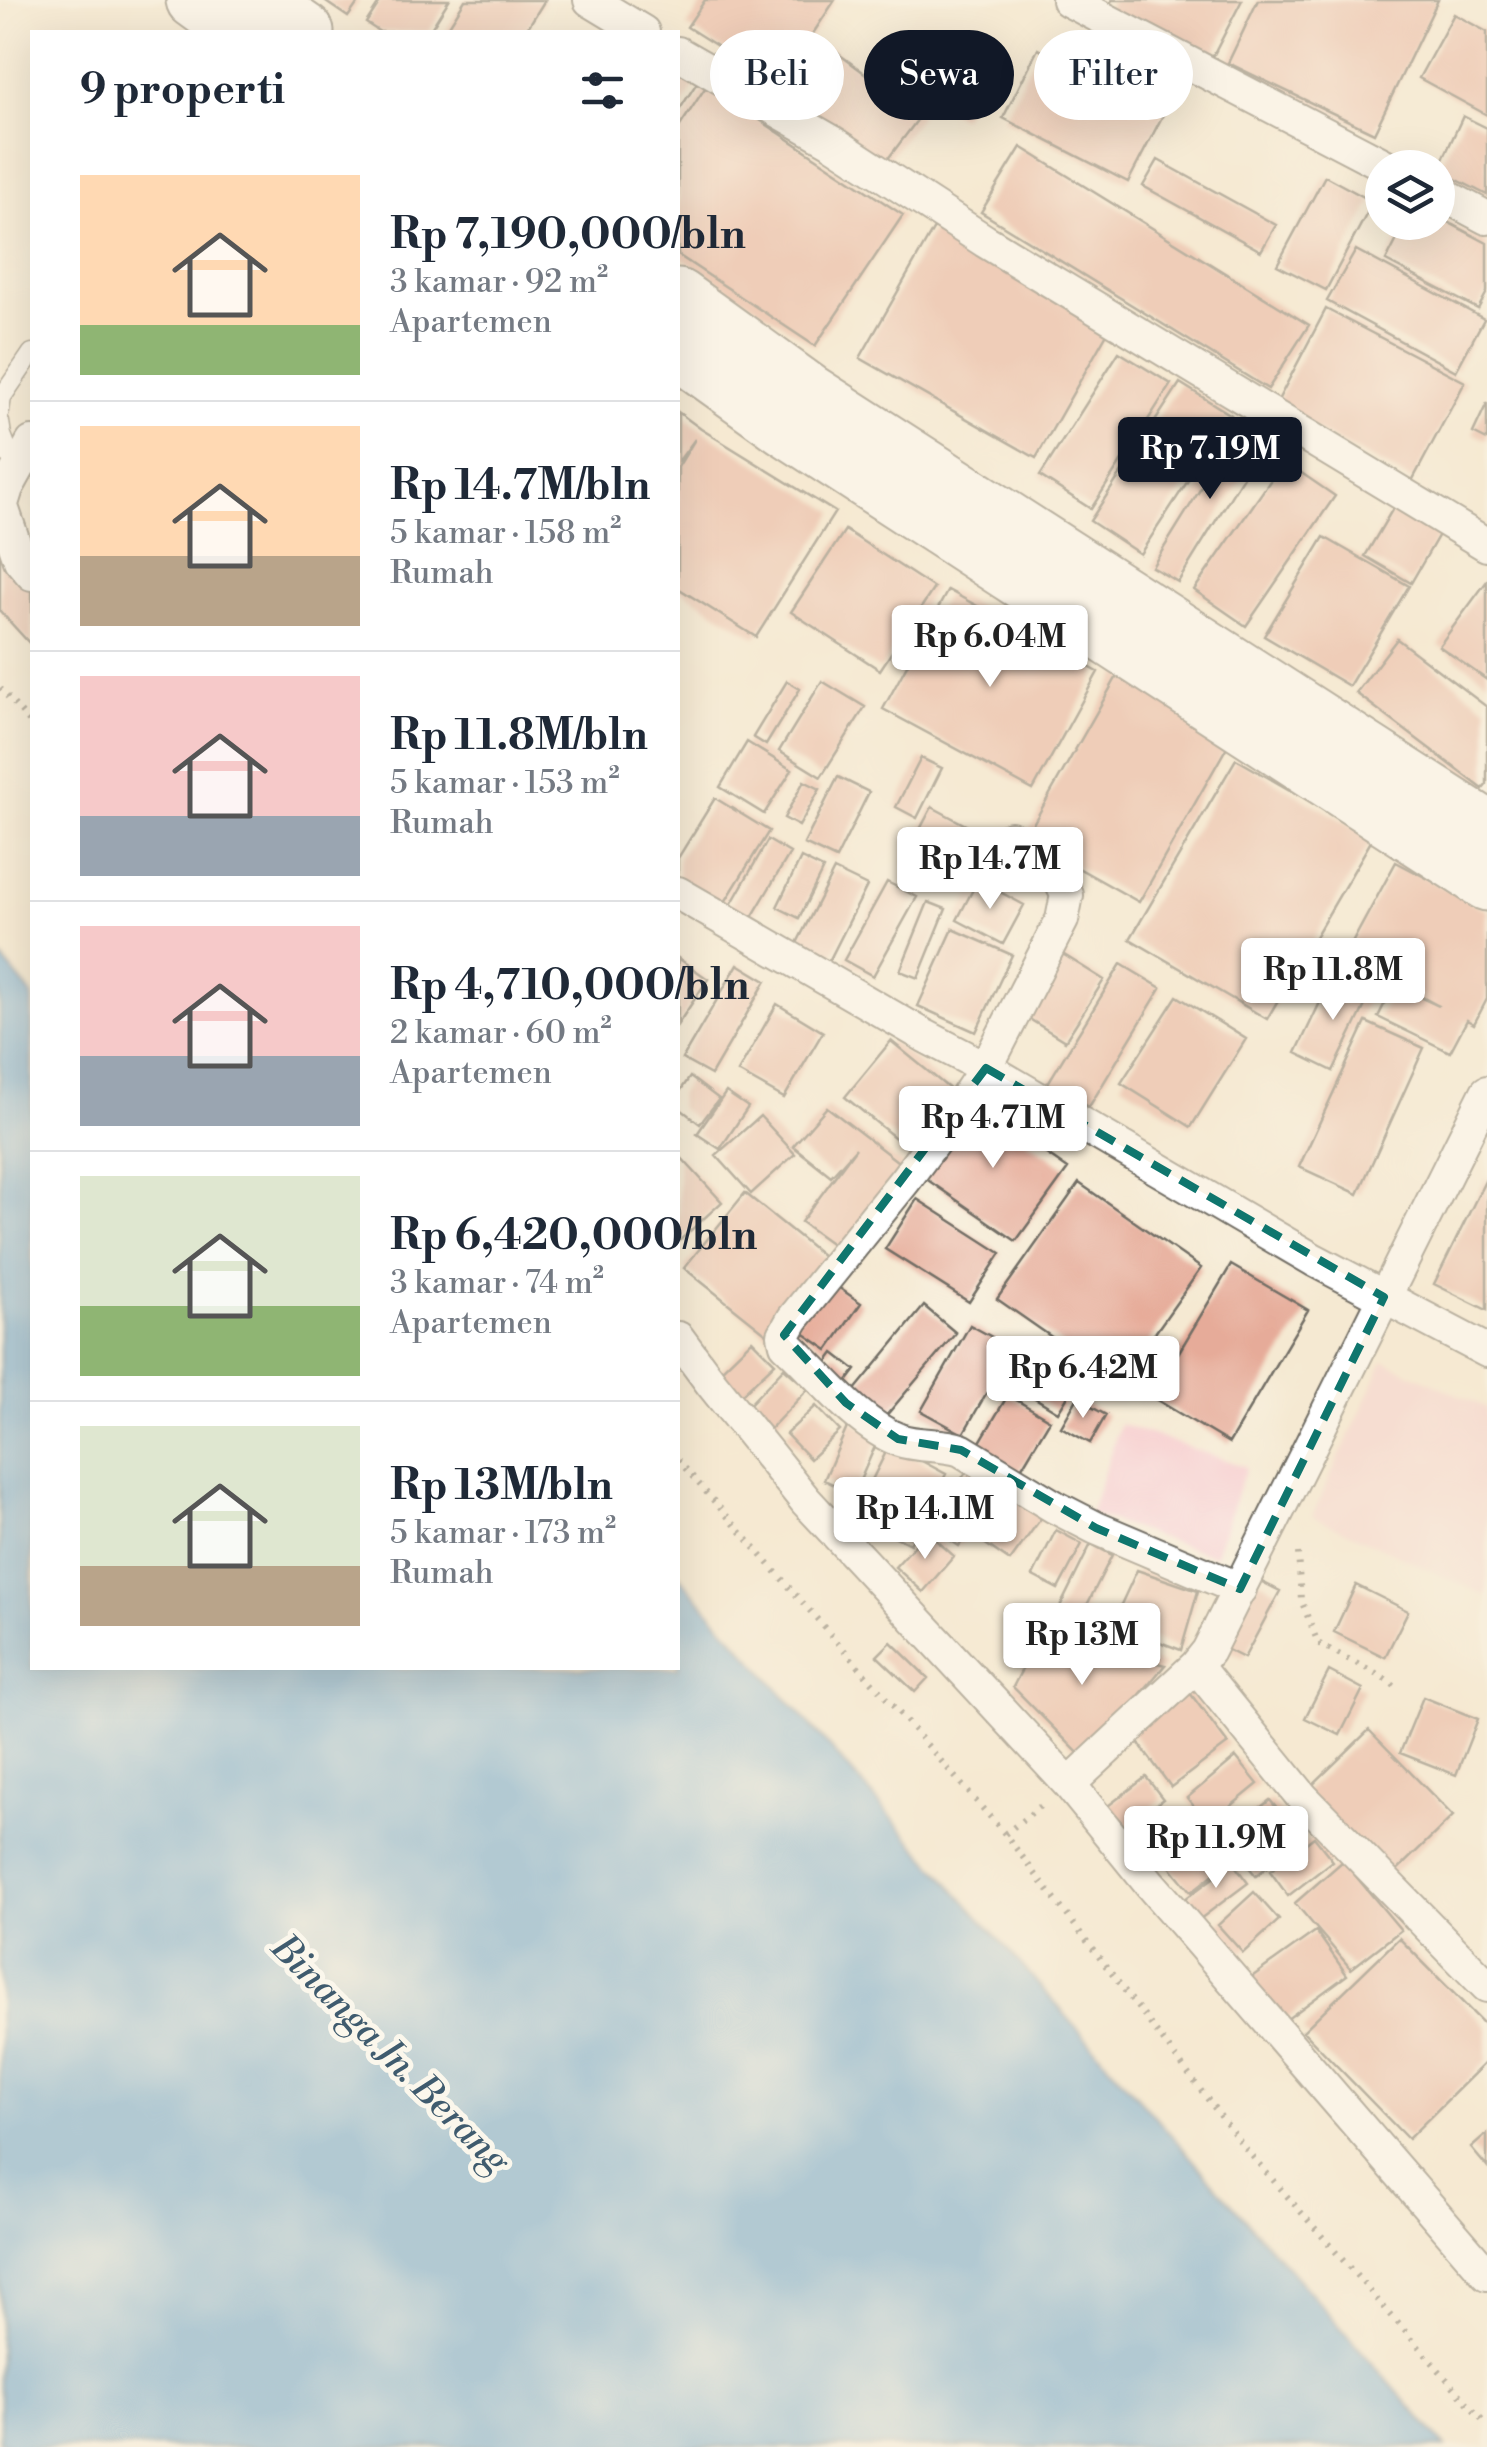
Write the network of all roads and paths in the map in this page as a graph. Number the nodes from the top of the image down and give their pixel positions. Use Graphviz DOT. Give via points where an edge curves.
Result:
graph roads {
  1 [pos="194,0"];
  2 [pos="260,0"];
  3 [pos="590,0"];
  4 [pos="1068,0"];
  5 [pos="235,30"];
  6 [pos="303,30"];
  7 [pos="639,30"];
  8 [pos="680,53"];
  9 [pos="1365,155"];
  10 [pos="1455,201"];
  11 [pos="1487,218"];
  12 [pos="680,298"];
  13 [pos="680,352"];
  14 [pos="30,355"];
  15 [pos="6,374"];
  16 [pos="0,411"];
  17 [pos="0,422"];
  18 [pos="30,446"];
  19 [pos="16,471"];
  20 [pos="12,505"];
  21 [pos="1487,545"];
  22 [pos="30,572"];
  23 [pos="0,688"];
  24 [pos="30,723"];
  25 [pos="1487,828"];
  26 [pos="1011,838"];
  27 [pos="1487,884"];
  28 [pos="680,894"];
  29 [pos="986,1068"];
  30 [pos="1487,1092"];
  31 [pos="1384,1297"];
  32 [pos="680,1341"];
  33 [pos="1487,1351"];
  34 [pos="680,1462"];
  35 [pos="1294,1482"];
  36 [pos="1240,1588"];
  37 [pos="1196,1666"];
  38 [pos="1400,1690"];
  39 [pos="1069,1784"];
  40 [pos="1005,1834"];
  41 [pos="1487,1986"];
  42 [pos="1487,2274"];
  43 [pos="1487,2425"];
  1 -- 5 [label="highway"];
  2 -- 6 [label="highway"];
  3 -- 7 [label="street"];
  4 -- 9 [label="street"];
  8 -- 21 [label="street"];
  10 -- 11 [label="street"];
  12 -- 25 [label="highway" via="808,390"];
  13 -- 27 [label="highway" via="784,427"];
  14 -- 15 [label="lane"];
  15 -- 16 [label="lane"];
  17 -- 19 [label="lane"];
  18 -- 19 [label="street"];
  19 -- 20 [label="street" via="7,488"];
  20 -- 22 [label="street" via="20,560"];
  23 -- 24 [label="path"];
  26 -- 29 [label="street" via="1060,880 1066,901"];
  28 -- 29 [label="street"];
  29 -- 31 [label="street"];
  29 -- 36 [label="street" via="793,1319 786,1344 846,1403 898,1439 960,1450 1096,1528"];
  30 -- 31 [label="street"];
  31 -- 33 [label="street"];
  31 -- 35 [label="street"];
  32 -- 39 [label="street" via="806,1501"];
  34 -- 40 [label="path"];
  35 -- 36 [label="street"];
  35 -- 38 [label="path" via="1301,1600 1318,1643"];
  36 -- 37 [label="street"];
  37 -- 39 [label="street"];
  37 -- 41 [label="street" via="1303,1798"];
  39 -- 40 [label="path"];
  39 -- 42 [label="street"];
  40 -- 43 [label="path" via="1245,2148"];
}
